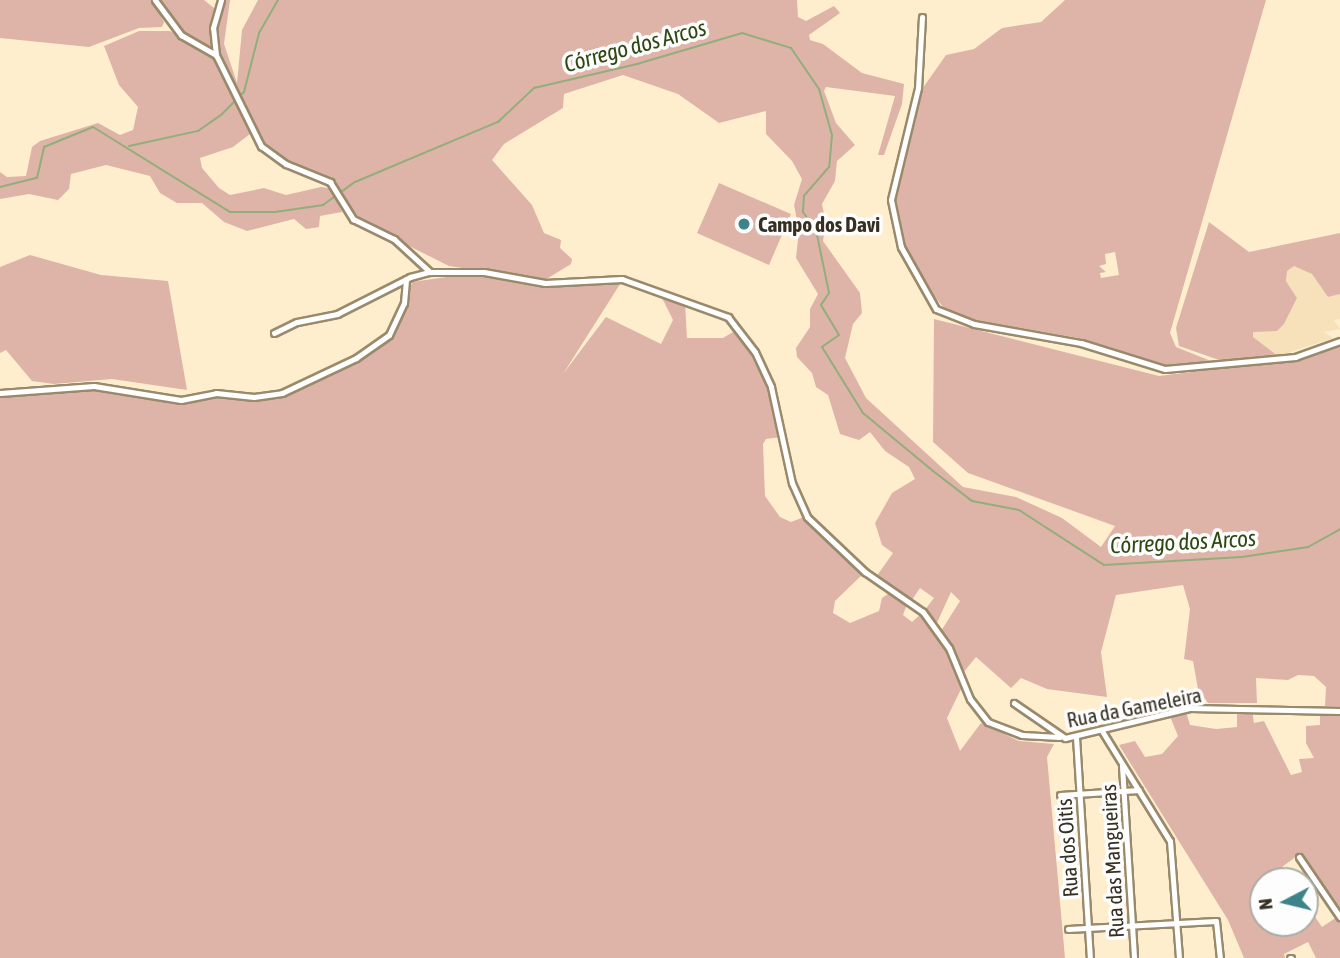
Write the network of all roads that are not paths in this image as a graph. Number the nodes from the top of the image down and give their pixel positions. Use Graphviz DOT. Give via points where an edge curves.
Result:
graph roads {
  1 [pos="155,0"];
  2 [pos="221,0"];
  3 [pos="922,17"];
  4 [pos="216,55"];
  5 [pos="430,272"];
  6 [pos="406,279"];
  7 [pos="274,333"];
  8 [pos="1340,341"];
  9 [pos="0,393"];
  10 [pos="1014,703"];
  11 [pos="1340,711"];
  12 [pos="1102,731"];
  13 [pos="1060,737"];
  14 [pos="1076,737"];
  15 [pos="1121,763"];
  16 [pos="1139,790"];
  17 [pos="1124,791"];
  18 [pos="1079,793"];
  19 [pos="1060,794"];
  20 [pos="1299,857"];
  21 [pos="1340,916"];
  22 [pos="1177,923"];
  23 [pos="1131,925"];
  24 [pos="1088,928"];
  25 [pos="1068,929"];
  26 [pos="1090,958"];
  27 [pos="1133,958"];
  28 [pos="1179,958"];
  29 [pos="1220,958"];
  1 -- 4 [label="street" via="181,35"];
  2 -- 4 [label="street" via="213,28"];
  3 -- 8 [label="street" via="918,88 891,200 901,247 936,309 962,321 1081,343 1164,369 1295,357"];
  4 -- 5 [label="street" via="225,80 251,120 256,141 286,164 323,177 362,226 394,239"];
  5 -- 6 [label="street, Rua da Gameleira"];
  5 -- 13 [label="street, Rua da Gameleira" via="484,272 545,283 622,279 728,317 755,352 771,387 792,483 807,517 865,572 923,612 949,648 970,699 988,722 1022,735"];
  6 -- 7 [label="street, Rua da Gameleira" via="356,307 297,322"];
  6 -- 9 [label="street" via="404,303 389,335 356,358 282,393 254,397 216,393 181,400 94,386"];
  10 -- 13 [label="street, Rua da Gameleira"];
  11 -- 12 [label="street, Rua da Gameleira" via="1190,708"];
  12 -- 14 [label="street, Rua da Gameleira"];
  12 -- 15 [label="street"];
  13 -- 14 [label="street, Rua da Gameleira"];
  14 -- 18 [label="street, Rua dos Oitis"];
  15 -- 16 [label="street"];
  15 -- 17 [label="street, Rua das Mangueiras"];
  16 -- 17 [label="street"];
  16 -- 22 [label="street" via="1170,841"];
  17 -- 18 [label="street"];
  17 -- 23 [label="street, Rua das Mangueiras"];
  18 -- 19 [label="street"];
  18 -- 24 [label="street, Rua dos Oitis"];
  20 -- 21 [label="street"];
  22 -- 23 [label="street"];
  22 -- 28 [label="street"];
  22 -- 29 [label="street" via="1217,922"];
  23 -- 24 [label="street"];
  23 -- 27 [label="street, Rua das Mangueiras"];
  24 -- 25 [label="street"];
  24 -- 26 [label="street, Rua dos Oitis"];
}
